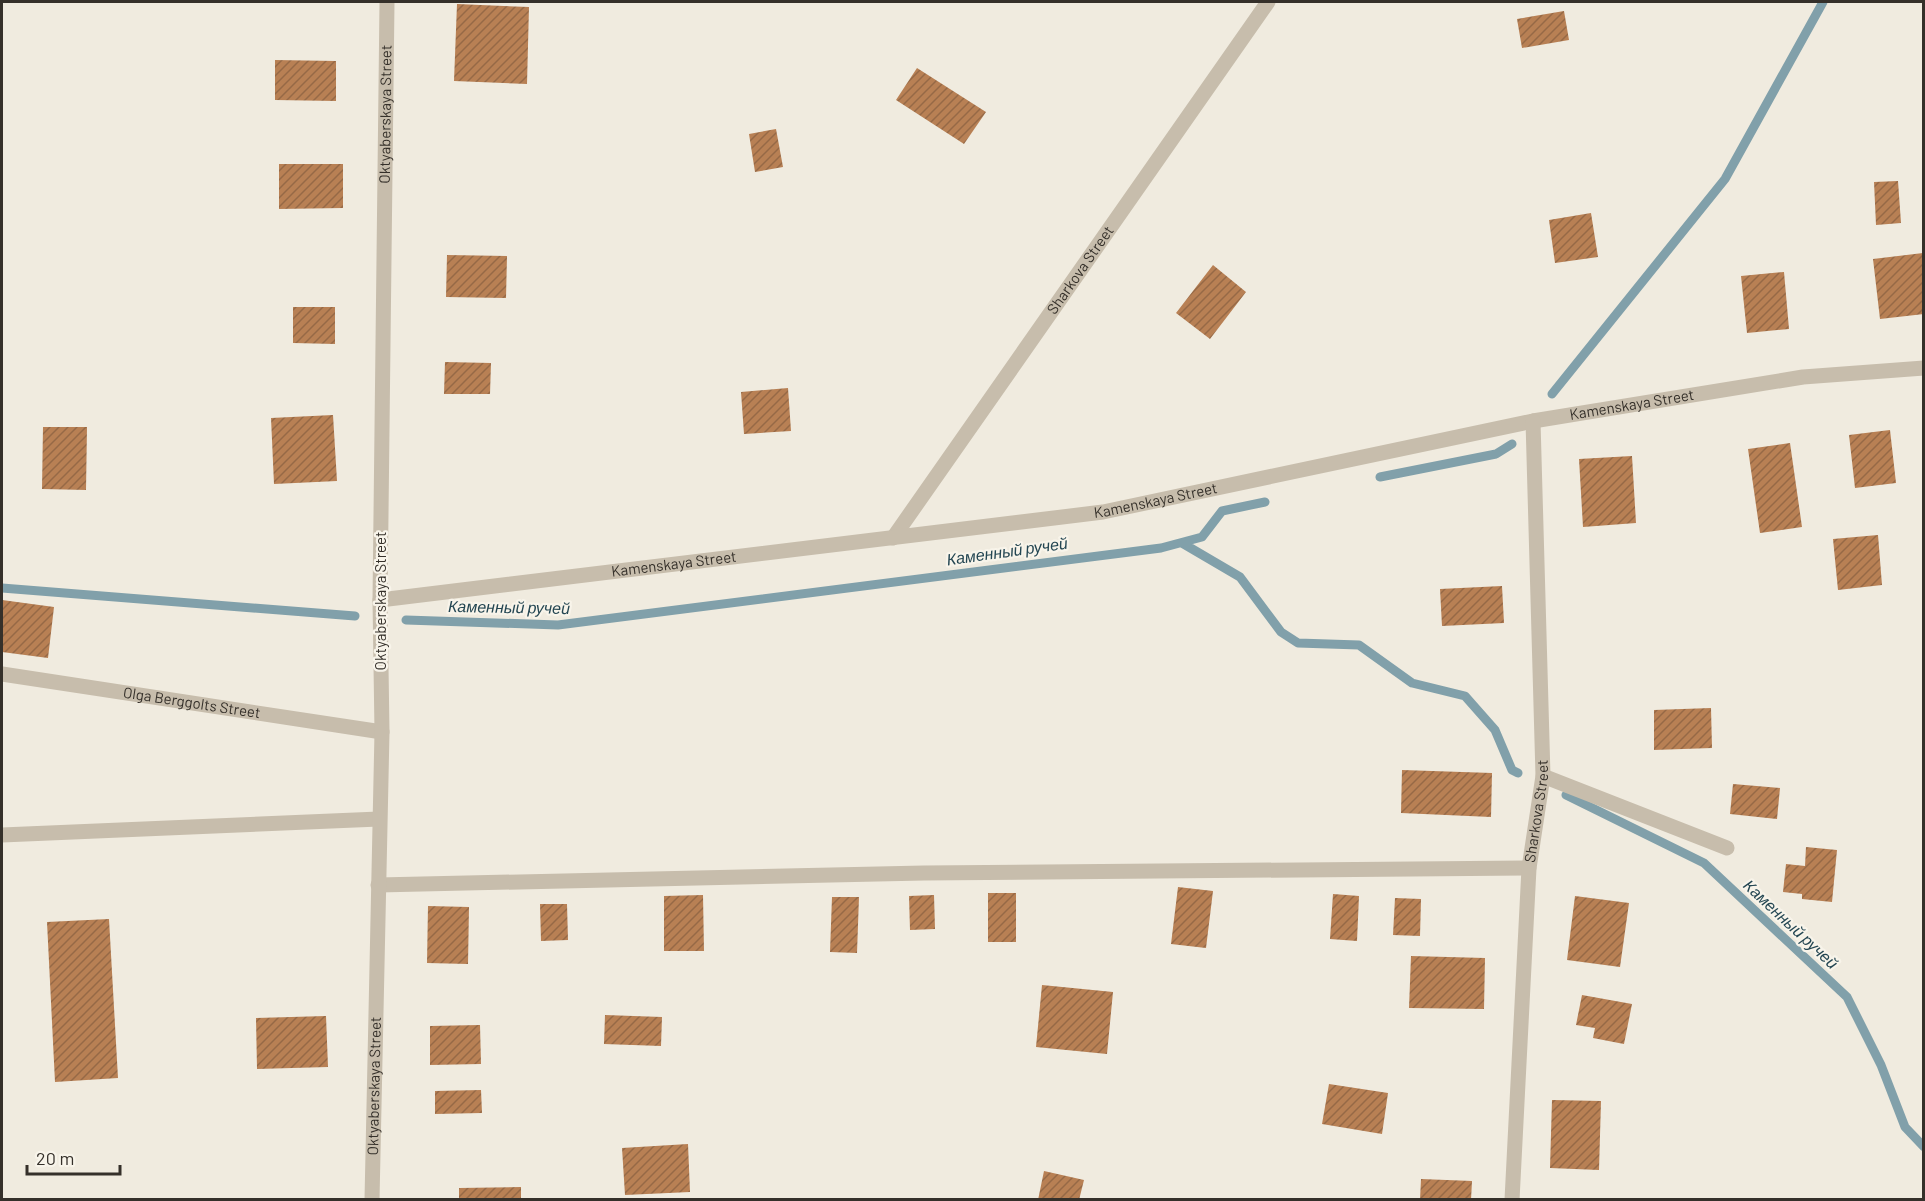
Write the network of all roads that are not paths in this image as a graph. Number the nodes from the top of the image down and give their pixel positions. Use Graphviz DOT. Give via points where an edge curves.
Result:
graph roads {
  1 [pos="387,2"];
  2 [pos="1268,2"];
  3 [pos="1923,368"];
  4 [pos="1533,421"];
  5 [pos="892,538"];
  6 [pos="380,600"];
  7 [pos="2,674"];
  8 [pos="382,732"];
  9 [pos="1543,776"];
  10 [pos="379,819"];
  11 [pos="2,835"];
  12 [pos="1727,848"];
  13 [pos="1529,868"];
  14 [pos="378,885"];
  15 [pos="372,1200"];
  16 [pos="1512,1200"];
  1 -- 6 [label="street, Oktyaberskaya Street"];
  2 -- 5 [label="street, Sharkova Street"];
  3 -- 4 [label="street, Kamenskaya Street" via="1803,377"];
  4 -- 5 [label="street, Kamenskaya Street" via="1103,512"];
  4 -- 9 [label="street, Sharkova Street"];
  5 -- 6 [label="street, Kamenskaya Street"];
  6 -- 8 [label="street, Oktyaberskaya Street"];
  7 -- 8 [label="street, Olga Berggolts Street"];
  8 -- 10 [label="street, Oktyaberskaya Street"];
  9 -- 12 [label="street"];
  9 -- 13 [label="street, Sharkova Street"];
  10 -- 11 [label="street"];
  10 -- 14 [label="street, Oktyaberskaya Street"];
  13 -- 14 [label="street" via="924,873"];
  13 -- 16 [label="street, Sharkova Street"];
  14 -- 15 [label="street, Oktyaberskaya Street"];
}
